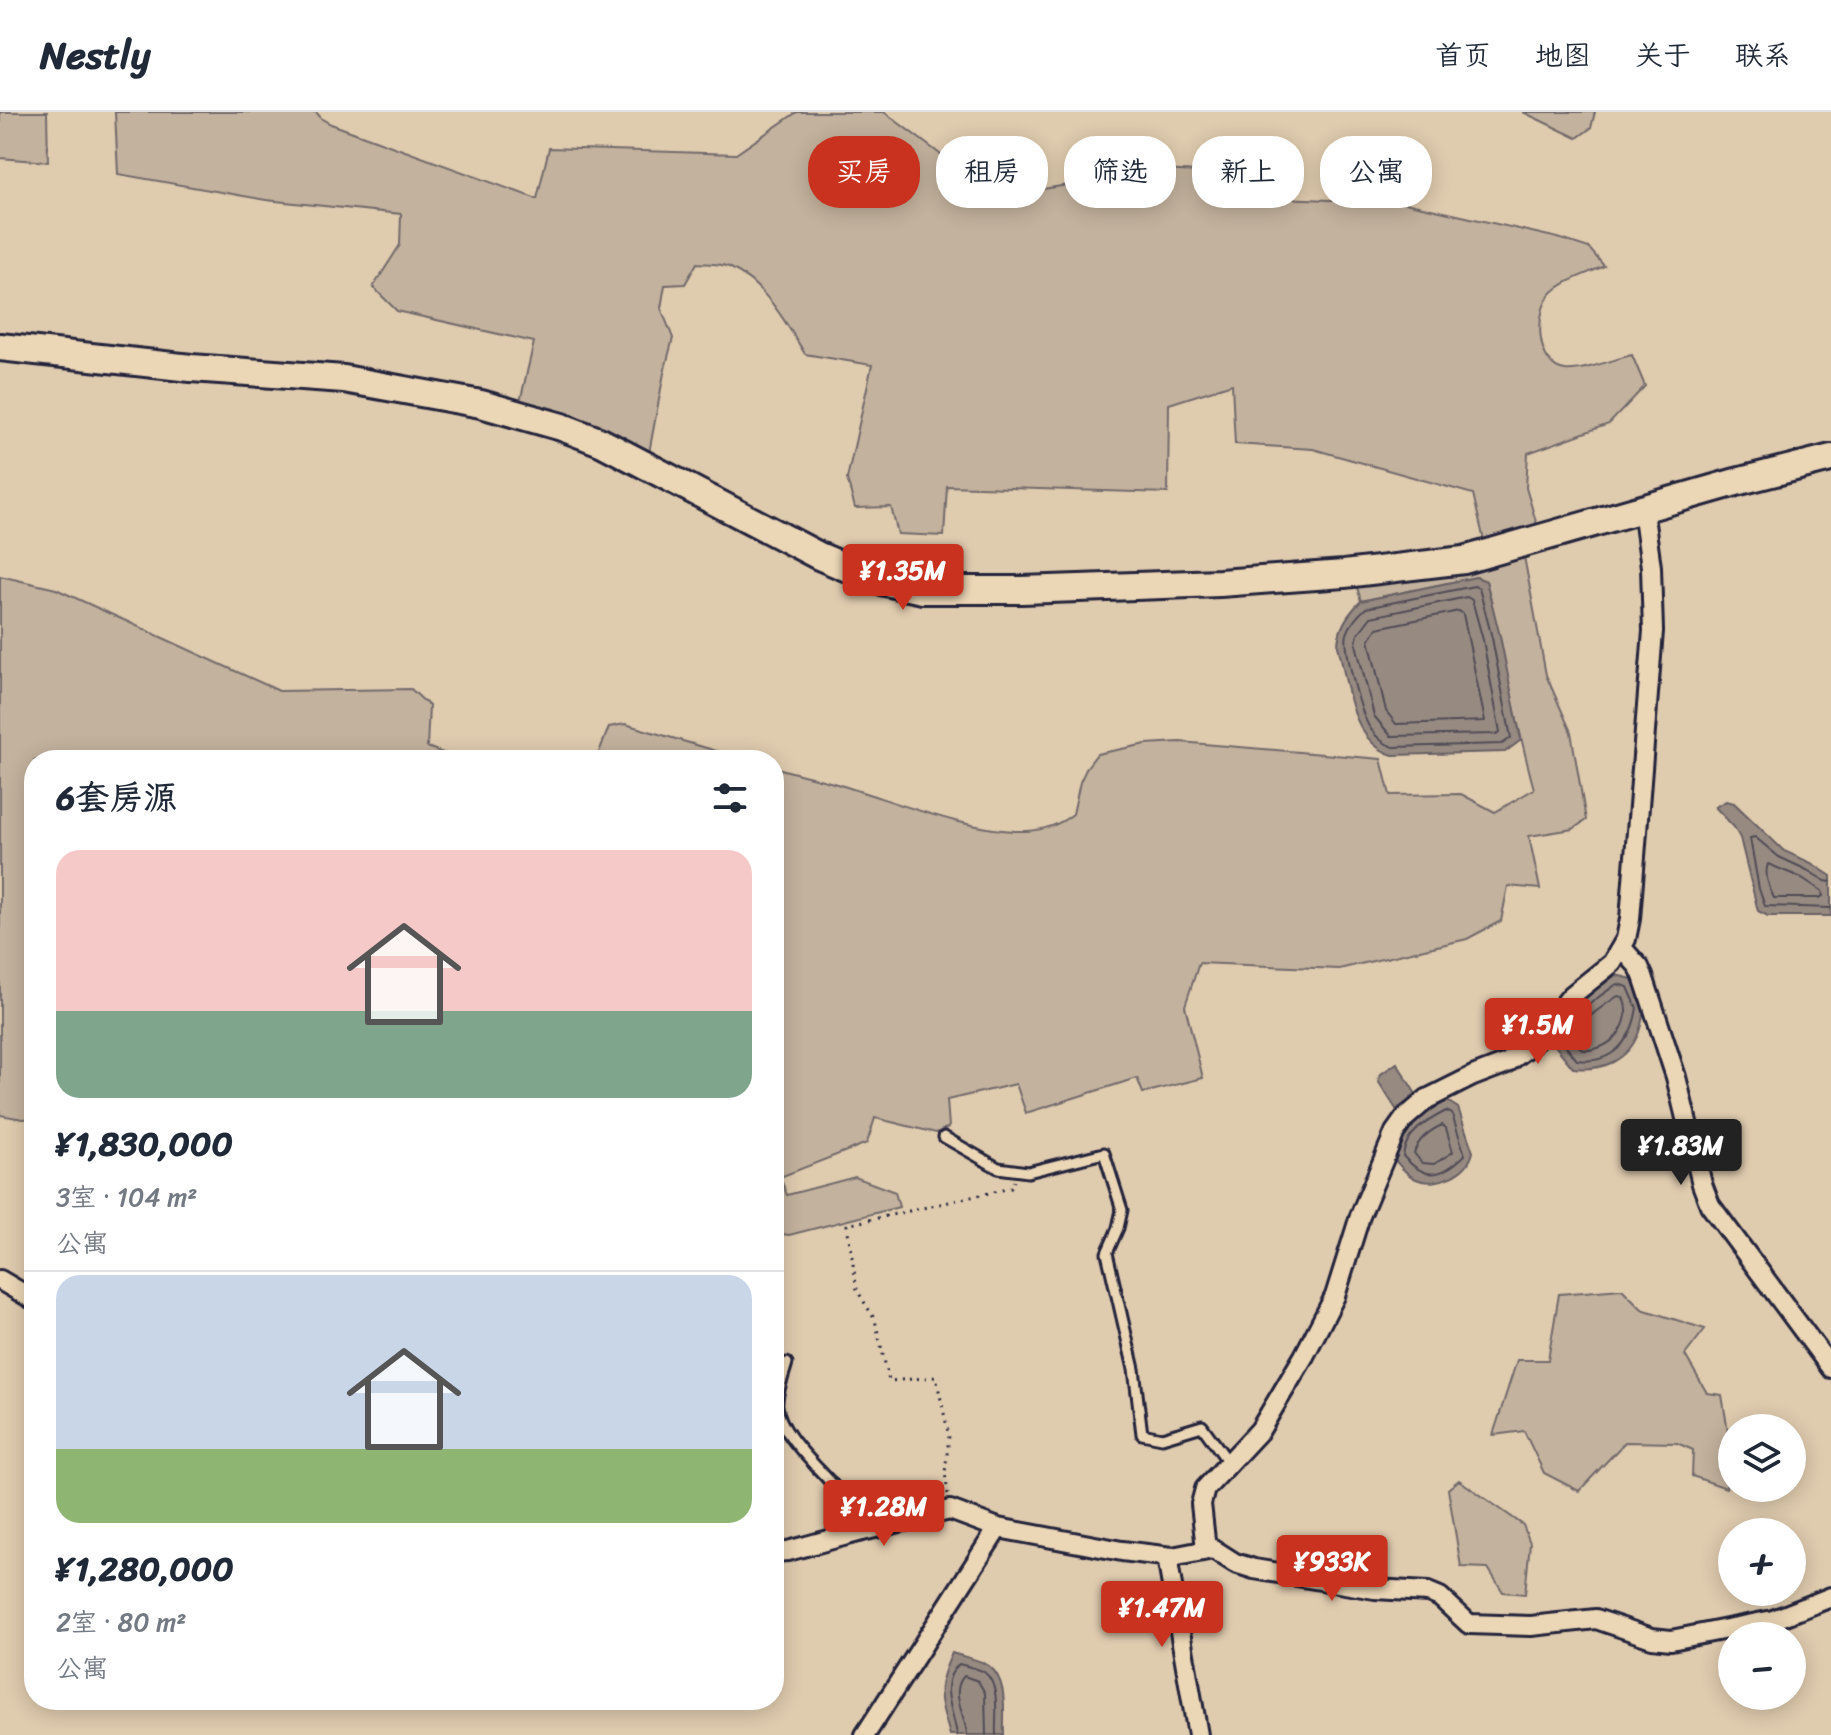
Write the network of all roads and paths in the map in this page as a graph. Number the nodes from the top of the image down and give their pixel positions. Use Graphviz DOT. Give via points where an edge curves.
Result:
graph roads {
  1 [pos="0,347"];
  2 [pos="1831,458"];
  3 [pos="1643,509"];
  4 [pos="1622,948"];
  5 [pos="944,1137"];
  6 [pos="1018,1170"];
  7 [pos="0,1280"];
  8 [pos="24,1294"];
  9 [pos="787,1363"];
  10 [pos="1831,1368"];
  11 [pos="784,1374"];
  12 [pos="784,1425"];
  13 [pos="1229,1464"];
  14 [pos="950,1510"];
  15 [pos="998,1528"];
  16 [pos="858,1532"];
  17 [pos="1206,1549"];
  18 [pos="784,1551"];
  19 [pos="1167,1557"];
  20 [pos="1831,1597"];
  21 [pos="865,1735"];
  22 [pos="1198,1735"];
  1 -- 3 [label="street" via="344,379 481,404 601,442 819,556 876,580 923,590 1121,588 1344,574 1464,560"];
  2 -- 3 [label="street"];
  3 -- 4 [label="street" via="1653,631 1630,919"];
  4 -- 10 [label="street" via="1643,976 1710,1205"];
  4 -- 13 [label="street" via="1519,1055 1427,1099 1405,1118 1387,1146 1335,1296 1271,1413"];
  5 -- 6 [label="lane" via="998,1168"];
  6 -- 13 [label="lane" via="1104,1153 1122,1210 1107,1253 1134,1369 1142,1434 1162,1438 1202,1426"];
  6 -- 14 [label="path" via="1011,1188 847,1225 857,1290 875,1320 889,1381 936,1377 949,1436 945,1473"];
  7 -- 8 [label="street"];
  9 -- 11 [label="lane"];
  12 -- 16 [label="lane" via="841,1493"];
  13 -- 17 [label="street" via="1202,1497"];
  14 -- 15 [label="street"];
  14 -- 16 [label="street"];
  15 -- 19 [label="street"];
  15 -- 21 [label="street"];
  16 -- 18 [label="street"];
  17 -- 19 [label="street"];
  17 -- 20 [label="street" via="1254,1569 1428,1592 1469,1624 1531,1626 1596,1619 1665,1641 1773,1620"];
  19 -- 22 [label="street"];
}
